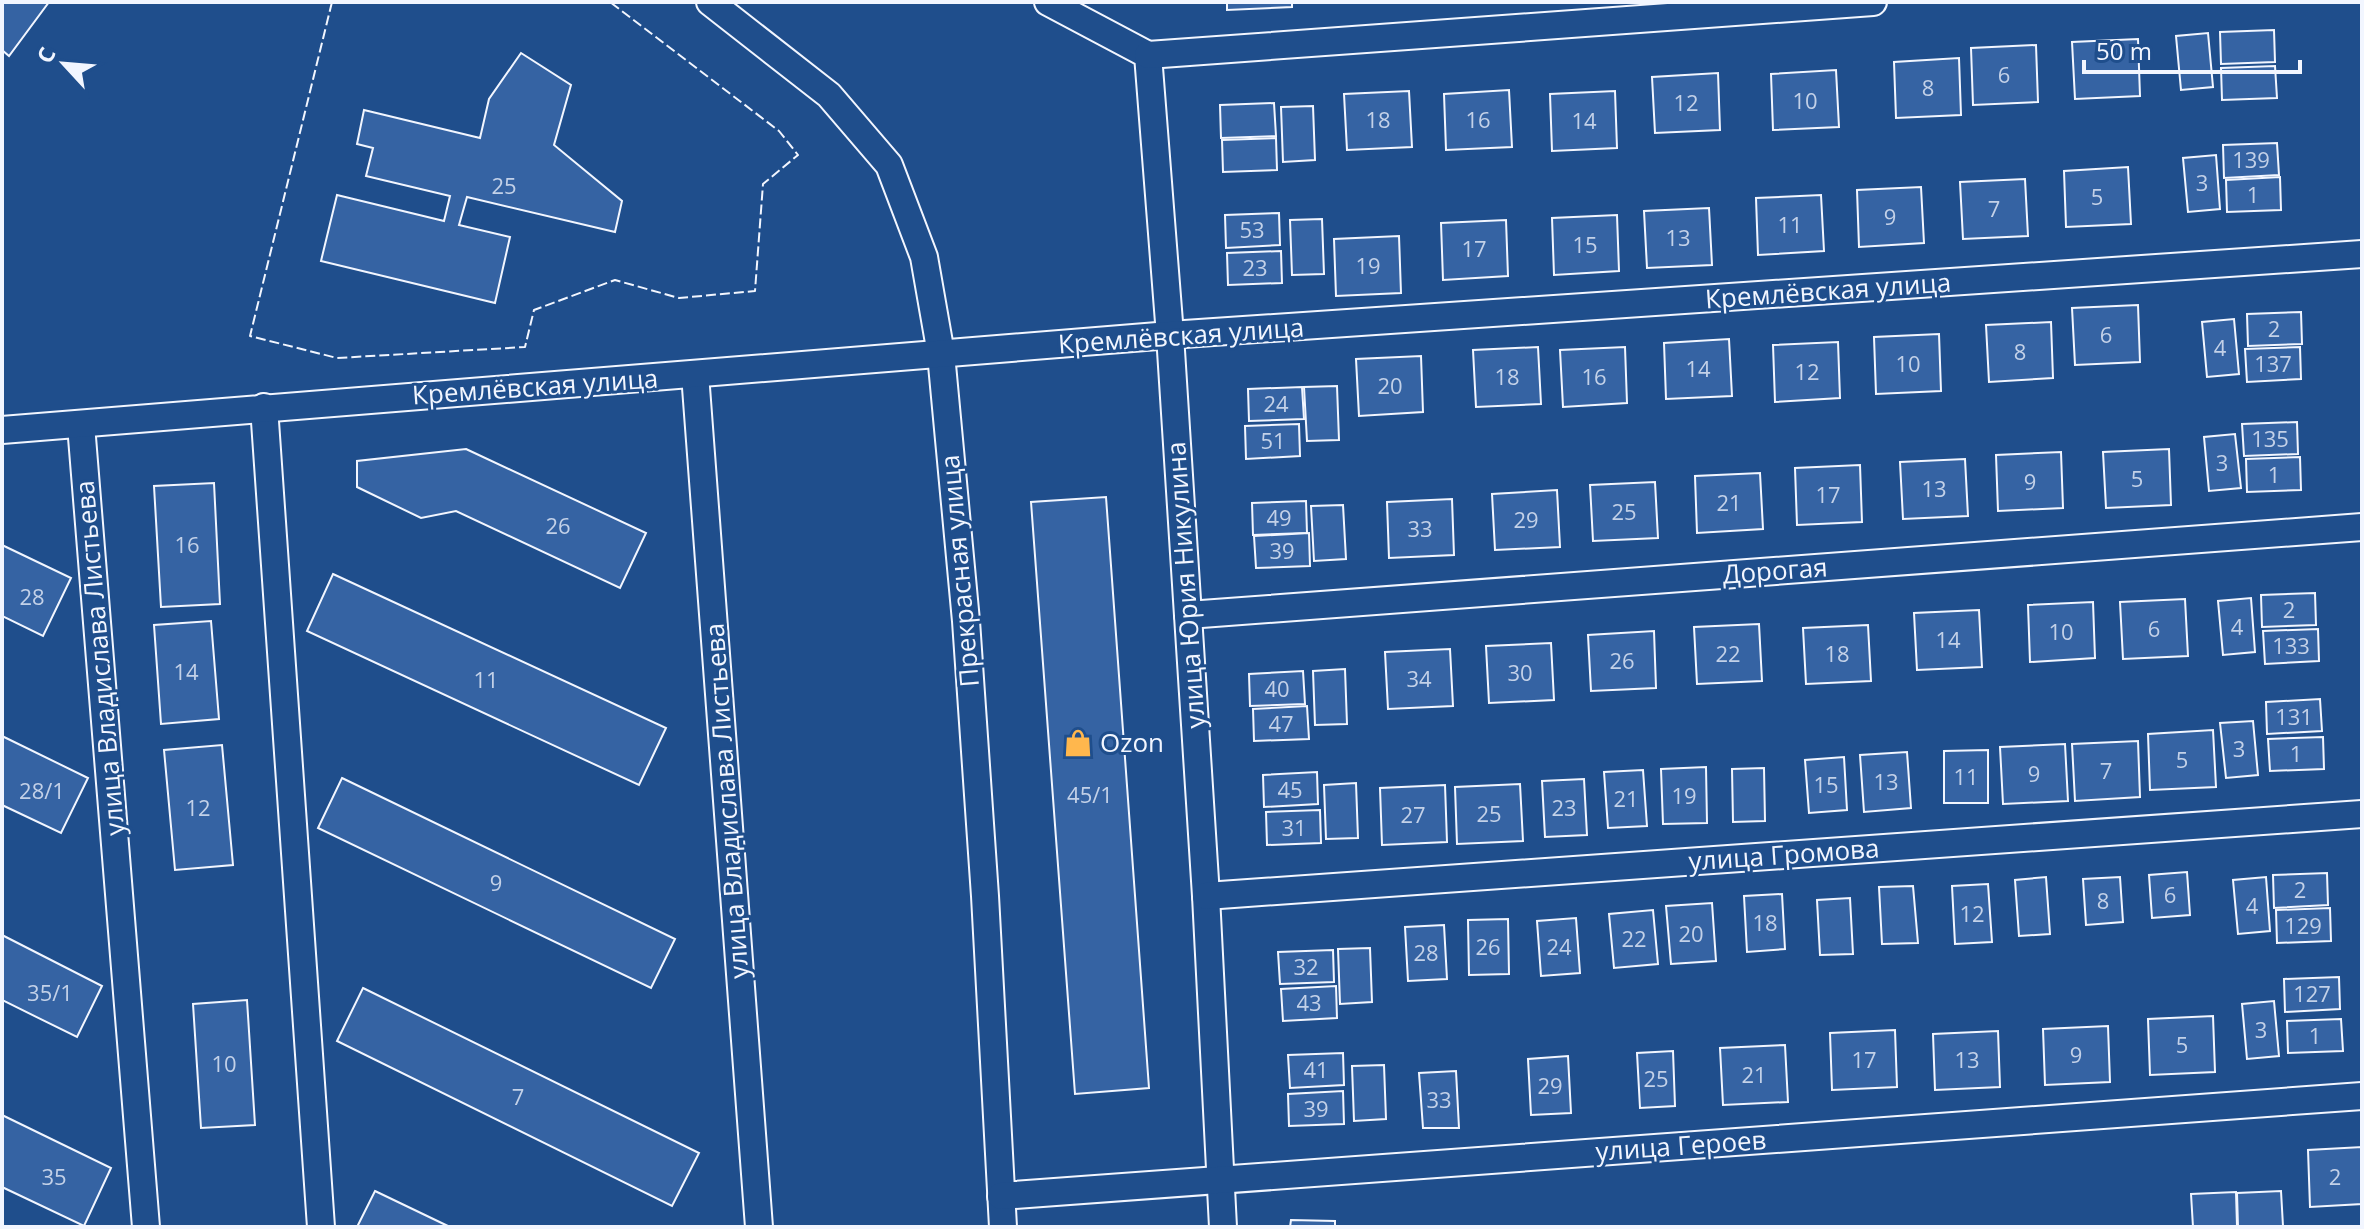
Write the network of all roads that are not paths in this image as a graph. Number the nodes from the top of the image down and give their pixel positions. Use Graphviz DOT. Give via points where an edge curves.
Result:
graph roads {
  1 [pos="710,2"];
  2 [pos="1048,2"];
  3 [pos="1873,2"];
  4 [pos="1148,55"];
  5 [pos="2362,254"];
  6 [pos="1170,335"];
  7 [pos="941,354"];
  8 [pos="695,374"];
  9 [pos="264,407"];
  10 [pos="81,425"];
  11 [pos="2,430"];
  12 [pos="2362,527"];
  13 [pos="1188,615"];
  14 [pos="2362,814"];
  15 [pos="1206,896"];
  16 [pos="2362,1096"];
  17 [pos="1220,1179"];
  18 [pos="1001,1196"];
  19 [pos="146,1227"];
  20 [pos="321,1227"];
  21 [pos="759,1227"];
  22 [pos="1003,1227"];
  23 [pos="1223,1227"];
  1 -- 7 [label="street, Прекрасная улица" via="829,95 889,165 924,257"];
  2 -- 4 [label="street"];
  3 -- 4 [label="street"];
  4 -- 6 [label="street, улица Юрия Никулина"];
  5 -- 6 [label="street, Кремлёвская улица"];
  6 -- 7 [label="street, Кремлёвская улица"];
  6 -- 13 [label="street, улица Юрия Никулина"];
  7 -- 8 [label="street, Кремлёвская улица"];
  7 -- 18 [label="street, Прекрасная улица" via="967,636"];
  8 -- 9 [label="street, Кремлёвская улица"];
  8 -- 21 [label="street, улица Владислава Листьева"];
  9 -- 10 [label="street, Кремлёвская улица"];
  9 -- 20 [label="street"];
  10 -- 11 [label="street, Кремлёвская улица"];
  10 -- 19 [label="street, улица Владислава Листьева"];
  12 -- 13 [label="street, Дорогая"];
  13 -- 15 [label="street, улица Юрия Никулина"];
  14 -- 15 [label="street, улица Громова"];
  15 -- 17 [label="street, улица Юрия Никулина"];
  16 -- 17 [label="street, улица Героев"];
  17 -- 18 [label="street, улица Героев"];
  17 -- 23 [label="street, улица Юрия Никулина"];
  18 -- 22 [label="street, Прекрасная улица"];
}
